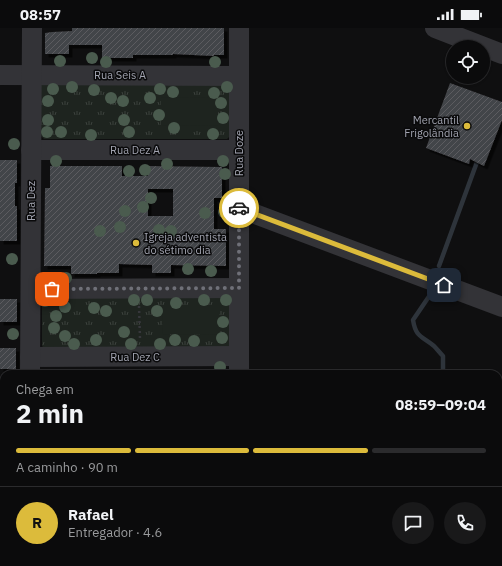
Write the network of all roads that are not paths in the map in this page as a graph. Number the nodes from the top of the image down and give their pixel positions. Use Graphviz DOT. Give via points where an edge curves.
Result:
graph roads {
  1 [pos="32,28"];
  2 [pos="239,28"];
  3 [pos="435,28"];
  4 [pos="502,54"];
  5 [pos="0,75"];
  6 [pos="31,75"];
  7 [pos="239,76"];
  8 [pos="31,150"];
  9 [pos="239,150"];
  10 [pos="239,208"];
  11 [pos="239,288"];
  12 [pos="30,289"];
  13 [pos="502,307"];
  14 [pos="239,365"];
  15 [pos="30,366"];
  1 -- 6 [label="street, Rua Dez"];
  2 -- 7 [label="street, Rua Doze"];
  3 -- 4 [label="street"];
  5 -- 6 [label="street, Rua Seis A"];
  6 -- 7 [label="street, Rua Seis A"];
  6 -- 8 [label="street, Rua Dez"];
  7 -- 9 [label="street, Rua Doze"];
  8 -- 9 [label="street, Rua Dez A"];
  8 -- 12 [label="street, Rua Dez"];
  9 -- 10 [label="street, Rua Doze"];
  10 -- 11 [label="street, Rua Doze"];
  10 -- 13 [label="street"];
  11 -- 12 [label="street"];
  11 -- 14 [label="street, Rua Doze"];
  12 -- 15 [label="street, Rua Dez"];
  14 -- 15 [label="street, Rua Dez C"];
}
